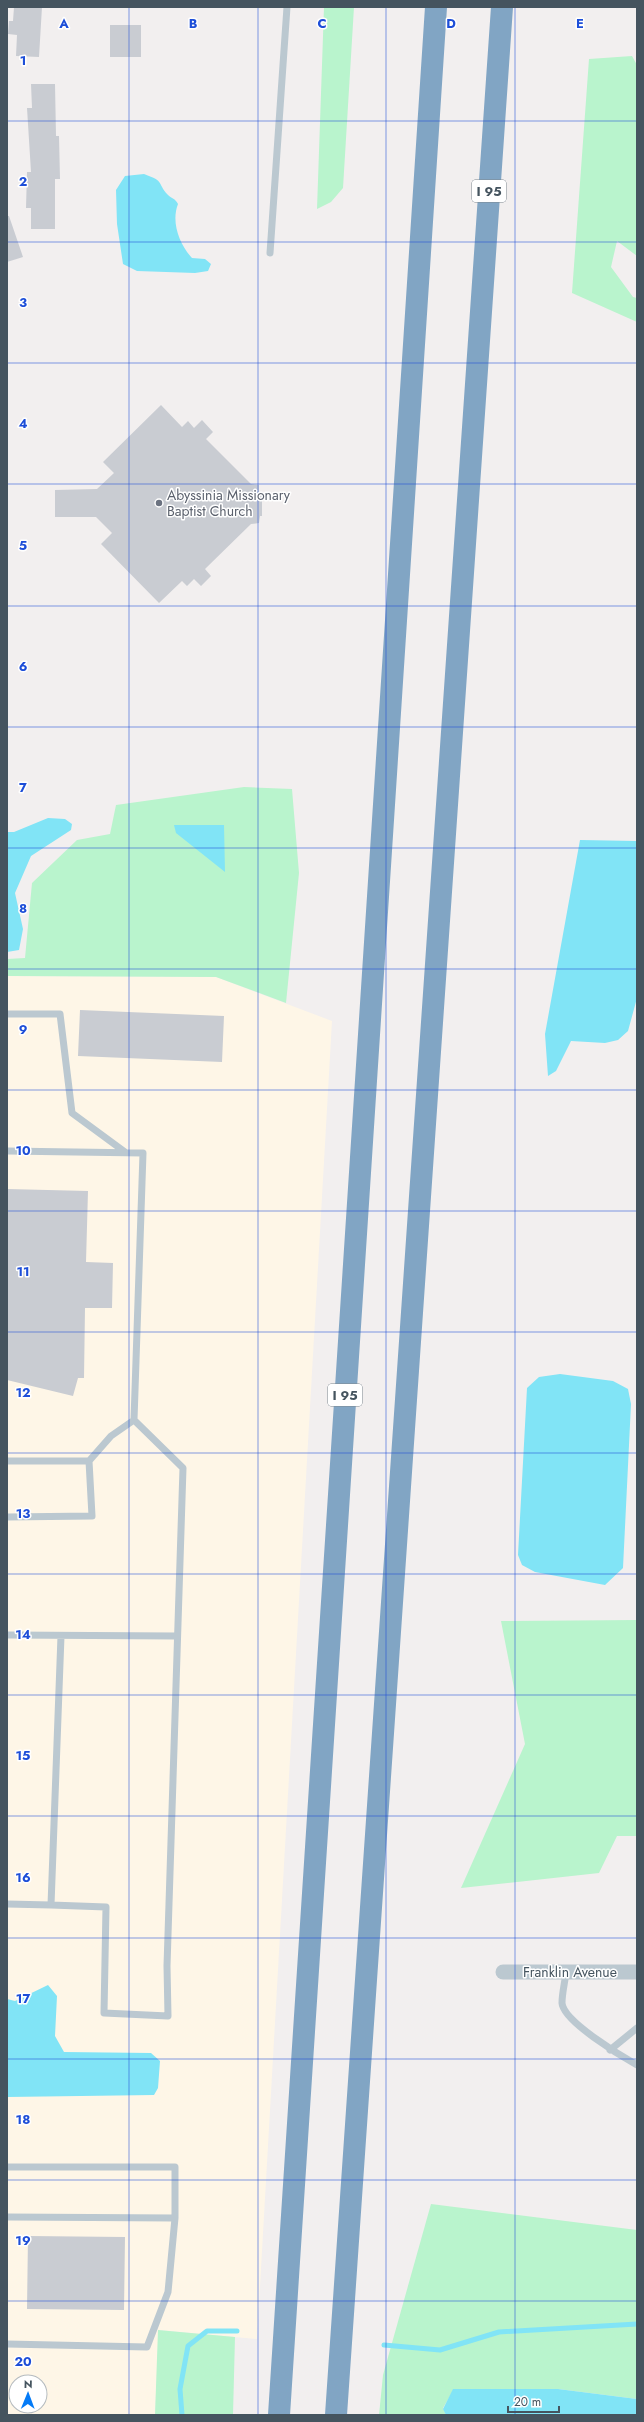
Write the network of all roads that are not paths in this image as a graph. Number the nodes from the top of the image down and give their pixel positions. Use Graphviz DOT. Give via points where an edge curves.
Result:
graph roads {
  1 [pos="287,7"];
  2 [pos="436,7"];
  3 [pos="502,7"];
  4 [pos="270,253"];
  5 [pos="7,1014"];
  6 [pos="7,1151"];
  7 [pos="125,1152"];
  8 [pos="134,1420"];
  9 [pos="89,1461"];
  10 [pos="7,1462"];
  11 [pos="7,1517"];
  12 [pos="7,1635"];
  13 [pos="61,1636"];
  14 [pos="177,1636"];
  15 [pos="7,1904"];
  16 [pos="51,1905"];
  17 [pos="503,1972"];
  18 [pos="566,1972"];
  19 [pos="637,1972"];
  20 [pos="637,2028"];
  21 [pos="610,2050"];
  22 [pos="637,2065"];
  23 [pos="7,2166"];
  24 [pos="7,2217"];
  25 [pos="175,2218"];
  26 [pos="7,2344"];
  27 [pos="279,2415"];
  28 [pos="336,2415"];
  1 -- 4 [label="lane"];
  2 -- 27 [label="highway, I 95"];
  3 -- 28 [label="highway, I 95"];
  5 -- 7 [label="lane" via="60,1014 72,1113"];
  6 -- 7 [label="lane"];
  7 -- 8 [label="lane" via="143,1153"];
  8 -- 9 [label="lane" via="111,1436"];
  8 -- 14 [label="lane" via="183,1468"];
  9 -- 10 [label="lane"];
  9 -- 11 [label="lane" via="92,1516"];
  12 -- 13 [label="lane"];
  13 -- 14 [label="lane"];
  13 -- 16 [label="lane"];
  14 -- 16 [label="lane" via="168,2016 104,2013 106,1907"];
  15 -- 16 [label="lane"];
  17 -- 18 [label="street, Franklin Avenue"];
  18 -- 19 [label="street, Franklin Avenue"];
  18 -- 21 [label="lane" via="562,2004 567,2013"];
  20 -- 21 [label="lane"];
  21 -- 22 [label="lane"];
  23 -- 25 [label="lane" via="176,2167"];
  24 -- 25 [label="lane"];
  25 -- 26 [label="lane" via="168,2292 147,2347"];
}
